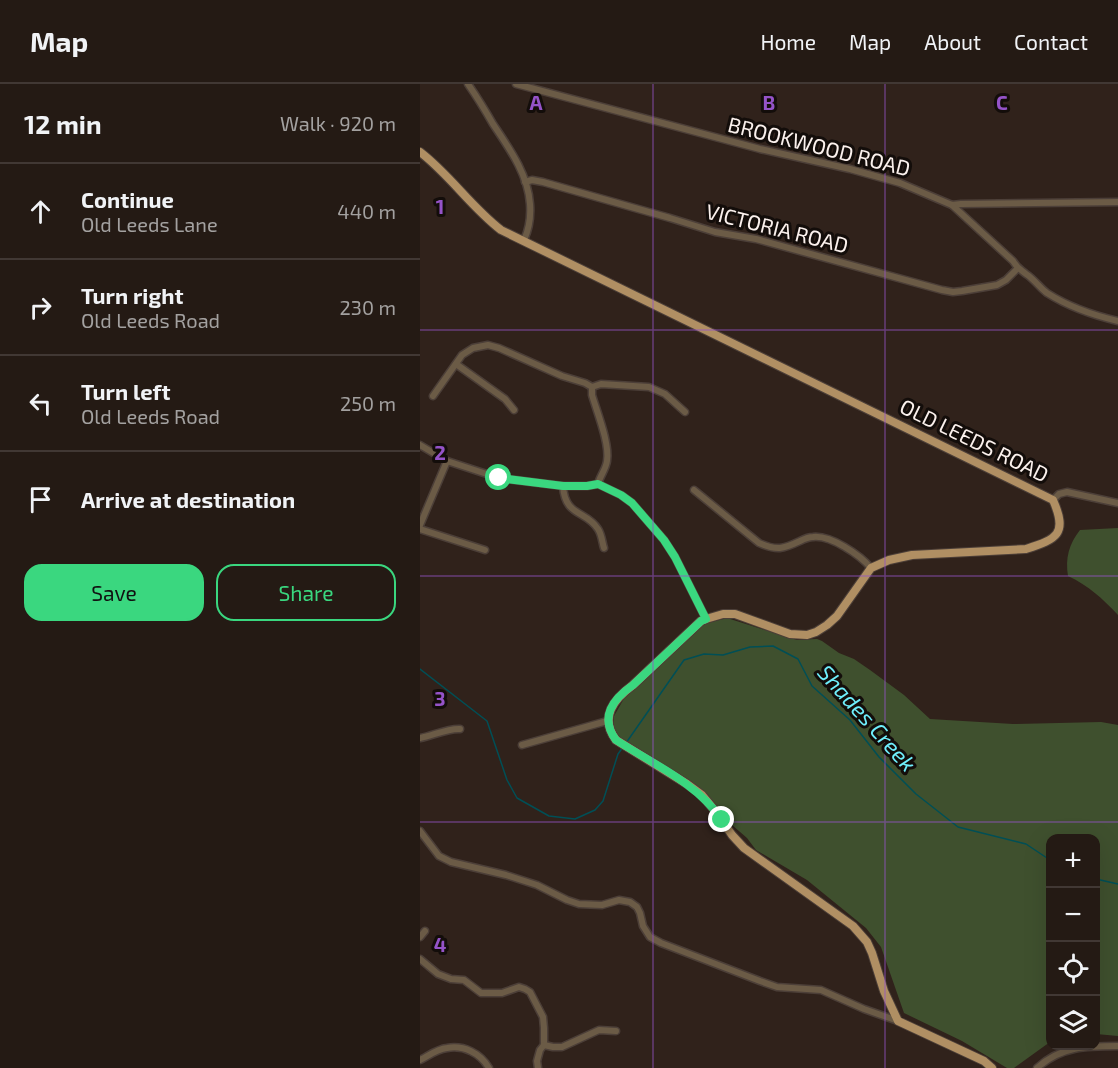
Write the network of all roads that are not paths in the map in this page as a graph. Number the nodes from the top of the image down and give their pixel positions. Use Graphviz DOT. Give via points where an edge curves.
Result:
graph roads {
  1 [pos="468,84"];
  2 [pos="516,84"];
  3 [pos="420,152"];
  4 [pos="525,182"];
  5 [pos="1118,202"];
  6 [pos="952,205"];
  7 [pos="524,240"];
  8 [pos="1017,268"];
  9 [pos="1118,321"];
  10 [pos="456,364"];
  11 [pos="592,387"];
  12 [pos="433,396"];
  13 [pos="514,410"];
  14 [pos="685,412"];
  15 [pos="420,445"];
  16 [pos="447,461"];
  17 [pos="598,484"];
  18 [pos="563,486"];
  19 [pos="694,490"];
  20 [pos="1053,500"];
  21 [pos="1118,503"];
  22 [pos="420,527"];
  23 [pos="604,548"];
  24 [pos="485,550"];
  25 [pos="871,568"];
  26 [pos="706,619"];
  27 [pos="607,721"];
  28 [pos="460,729"];
  29 [pos="420,738"];
  30 [pos="522,745"];
  31 [pos="420,831"];
  32 [pos="420,959"];
  33 [pos="898,1021"];
  34 [pos="616,1031"];
  35 [pos="544,1045"];
  36 [pos="1118,1046"];
  37 [pos="420,1060"];
  38 [pos="489,1068"];
  39 [pos="538,1068"];
  40 [pos="992,1068"];
  41 [pos="1037,1068"];
  1 -- 4 [label="street" via="515,157"];
  2 -- 6 [label="street, BROOKWOOD ROAD" via="850,169 909,186"];
  3 -- 7 [label="main road, OLD LEEDS ROAD" via="489,220"];
  4 -- 7 [label="street" via="530,214"];
  4 -- 8 [label="street, VICTORIA ROAD" via="543,182 715,232 756,239 951,291 997,285"];
  5 -- 6 [label="street, BROOKWOOD ROAD"];
  6 -- 8 [label="street"];
  7 -- 20 [label="main road, OLD LEEDS ROAD"];
  8 -- 9 [label="street" via="1071,307"];
  10 -- 11 [label="street" via="473,348 488,345"];
  10 -- 12 [label="street"];
  10 -- 13 [label="street" via="505,399"];
  11 -- 14 [label="street" via="649,387 666,394"];
  11 -- 17 [label="street" via="608,452"];
  15 -- 16 [label="street"];
  16 -- 18 [label="street" via="499,478"];
  16 -- 22 [label="street"];
  17 -- 18 [label="street"];
  17 -- 26 [label="street" via="632,503 664,540"];
  18 -- 23 [label="street" via="568,505 597,527"];
  19 -- 25 [label="street" via="759,543 772,549 822,537 834,541"];
  20 -- 21 [label="street" via="1067,492"];
  20 -- 25 [label="main road, OLD LEEDS ROAD" via="1060,516 1058,532 1043,543 1026,549 912,555"];
  22 -- 24 [label="street"];
  25 -- 26 [label="main road" via="837,616 807,635 790,634 735,614"];
  26 -- 27 [label="main road" via="622,693"];
  27 -- 30 [label="street"];
  27 -- 33 [label="main road" via="616,740 702,795 744,848 853,926 873,953"];
  28 -- 29 [label="street"];
  31 -- 33 [label="street" via="439,856 451,862 506,874 579,904 630,902 637,907 650,937 661,943 777,987 821,990"];
  32 -- 35 [label="street" via="438,974 464,981 481,993 502,993 519,987 530,992 543,1017"];
  33 -- 40 [label="main road"];
  34 -- 35 [label="street" via="599,1030 562,1047"];
  35 -- 39 [label="street"];
  36 -- 41 [label="street" via="1068,1049"];
  37 -- 38 [label="street" via="446,1048 459,1047 474,1052"];
}
